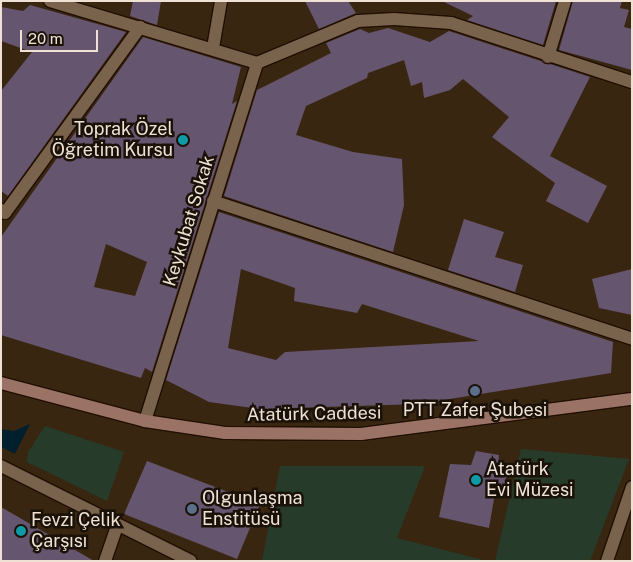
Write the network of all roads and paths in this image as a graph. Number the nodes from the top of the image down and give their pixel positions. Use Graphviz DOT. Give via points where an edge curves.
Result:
graph roads {
  1 [pos="50,1"];
  2 [pos="220,1"];
  3 [pos="565,1"];
  4 [pos="140,27"];
  5 [pos="213,48"];
  6 [pos="548,57"];
  7 [pos="257,63"];
  8 [pos="632,82"];
  9 [pos="213,201"];
  10 [pos="1,210"];
  11 [pos="632,339"];
  12 [pos="1,383"];
  13 [pos="632,399"];
  14 [pos="146,421"];
  15 [pos="1,466"];
  16 [pos="632,487"];
  17 [pos="117,526"];
  18 [pos="105,561"];
  19 [pos="191,561"];
  20 [pos="607,561"];
  1 -- 4 [label="street"];
  2 -- 5 [label="street"];
  3 -- 6 [label="street"];
  4 -- 5 [label="street"];
  4 -- 10 [label="street" via="5,213"];
  5 -- 7 [label="street"];
  6 -- 7 [label="street" via="451,24 394,19 358,21"];
  6 -- 8 [label="street"];
  7 -- 9 [label="street, Keykubat Sokak"];
  9 -- 11 [label="street"];
  9 -- 14 [label="street, Keykubat Sokak"];
  12 -- 14 [label="main road, Atatürk Caddesi"];
  13 -- 14 [label="main road, Atatürk Caddesi" via="361,434 225,433"];
  15 -- 17 [label="street"];
  16 -- 20 [label="street"];
  17 -- 18 [label="street"];
  17 -- 19 [label="street"];
}
